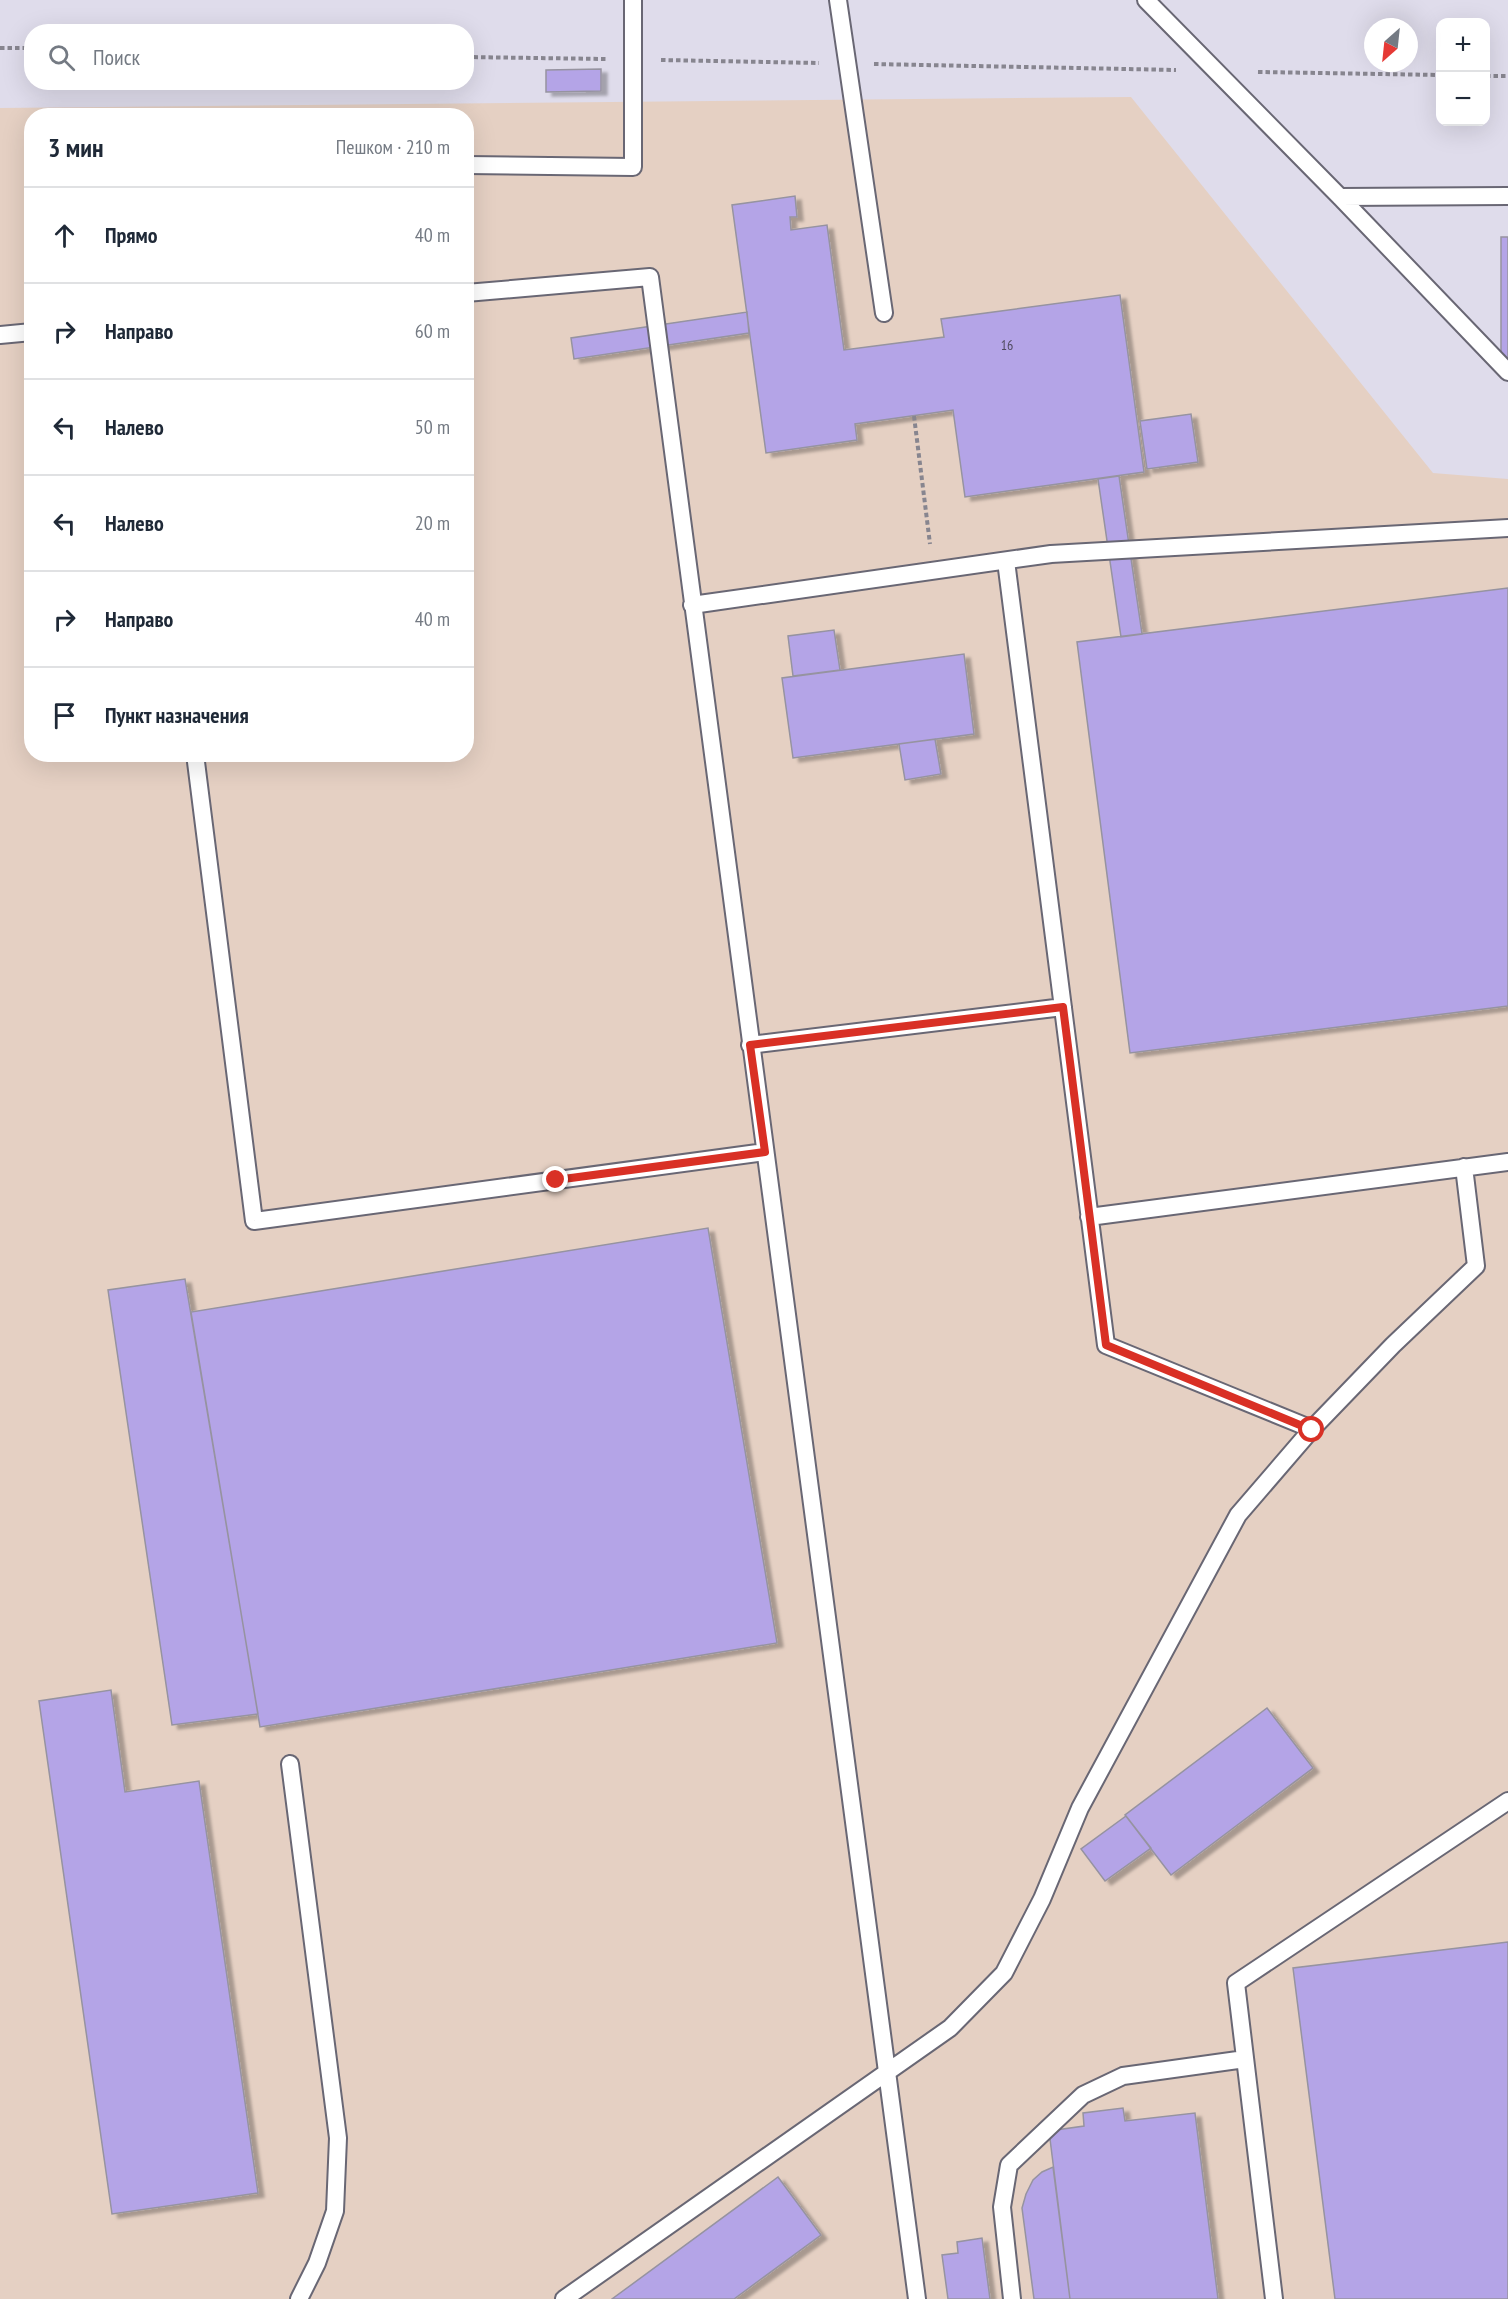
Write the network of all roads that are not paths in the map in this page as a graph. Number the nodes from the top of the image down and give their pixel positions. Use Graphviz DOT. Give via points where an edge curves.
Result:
graph roads {
  1 [pos="633,0"];
  2 [pos="838,0"];
  3 [pos="1146,0"];
  4 [pos="474,165"];
  5 [pos="1340,196"];
  6 [pos="1508,196"];
  7 [pos="474,292"];
  8 [pos="884,313"];
  9 [pos="24,333"];
  10 [pos="0,335"];
  11 [pos="1508,372"];
  12 [pos="1508,528"];
  13 [pos="1006,561"];
  14 [pos="692,605"];
  15 [pos="196,762"];
  16 [pos="1063,1007"];
  17 [pos="750,1045"];
  18 [pos="765,1152"];
  19 [pos="1508,1162"];
  20 [pos="1464,1167"];
  21 [pos="1089,1217"];
  22 [pos="1312,1430"];
  23 [pos="290,1764"];
  24 [pos="1508,1801"];
  25 [pos="1245,2059"];
  26 [pos="887,2072"];
  27 [pos="299,2299"];
  28 [pos="564,2299"];
  29 [pos="917,2299"];
  30 [pos="1012,2299"];
  31 [pos="1274,2299"];
  1 -- 4 [label="lane" via="633,166"];
  2 -- 8 [label="lane"];
  3 -- 5 [label="lane"];
  5 -- 6 [label="lane"];
  5 -- 11 [label="lane"];
  7 -- 14 [label="lane" via="650,277"];
  9 -- 10 [label="lane"];
  12 -- 13 [label="lane" via="1051,554"];
  13 -- 14 [label="lane"];
  13 -- 16 [label="lane"];
  14 -- 17 [label="lane"];
  15 -- 18 [label="lane" via="254,1221"];
  16 -- 17 [label="lane"];
  16 -- 21 [label="lane"];
  17 -- 18 [label="lane"];
  18 -- 26 [label="lane"];
  19 -- 20 [label="lane"];
  20 -- 21 [label="lane"];
  20 -- 22 [label="lane" via="1476,1266"];
  21 -- 22 [label="lane" via="1106,1345"];
  22 -- 26 [label="lane" via="1238,1515 1080,1808 1042,1899 1004,1973 950,2028"];
  23 -- 27 [label="lane" via="338,2138 335,2211 317,2263"];
  24 -- 25 [label="lane" via="1236,1983"];
  25 -- 30 [label="lane" via="1123,2076 1083,2095 1009,2165 1002,2207"];
  25 -- 31 [label="lane"];
  26 -- 28 [label="lane"];
  26 -- 29 [label="lane"];
}
